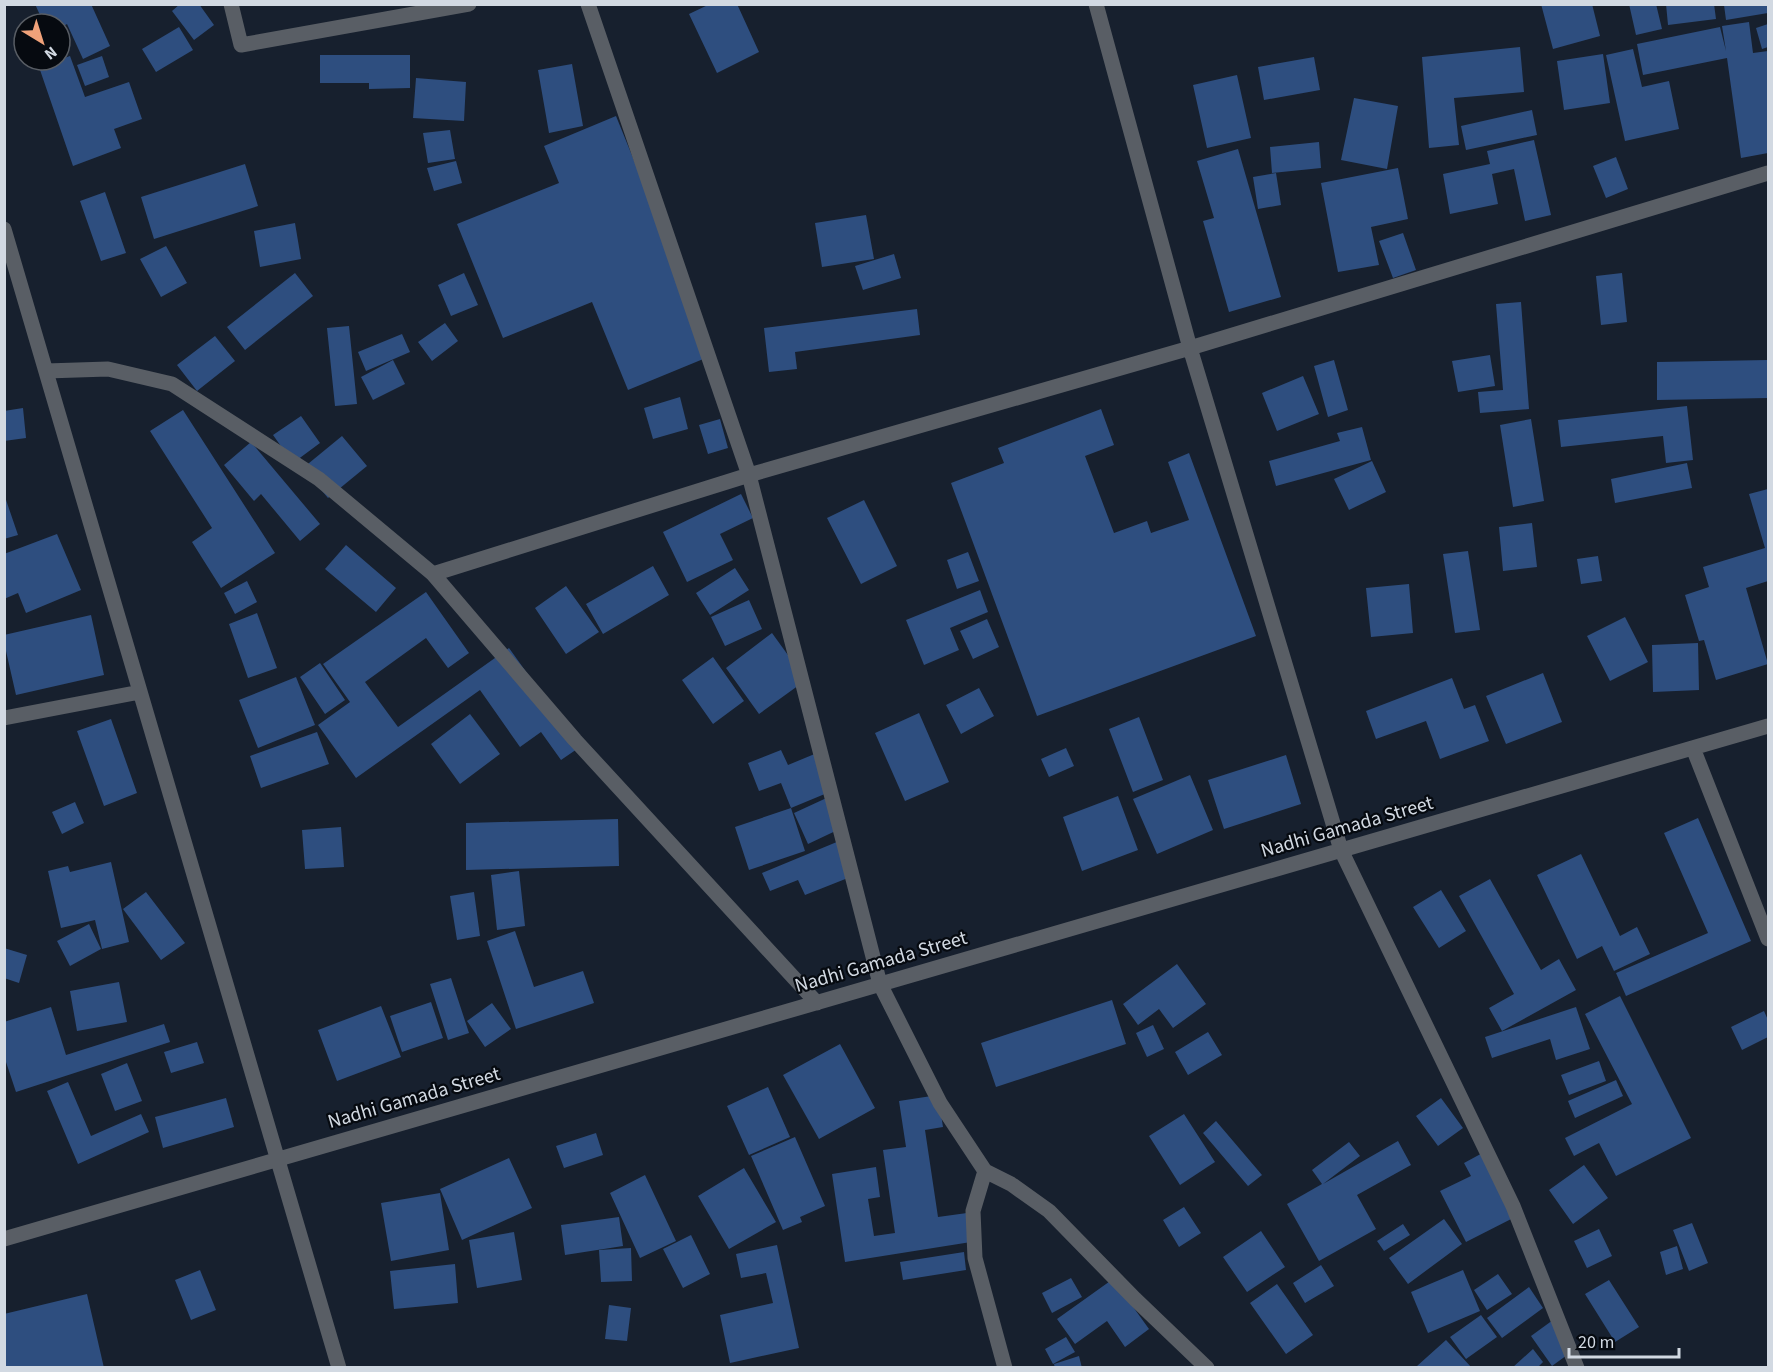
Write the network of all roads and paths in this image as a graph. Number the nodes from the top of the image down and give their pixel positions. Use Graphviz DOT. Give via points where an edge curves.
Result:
graph roads {
  1 [pos="231,4"];
  2 [pos="469,4"];
  3 [pos="588,4"];
  4 [pos="1096,4"];
  5 [pos="1768,173"];
  6 [pos="4,229"];
  7 [pos="1190,348"];
  8 [pos="46,371"];
  9 [pos="749,475"];
  10 [pos="433,574"];
  11 [pos="140,692"];
  12 [pos="4,718"];
  13 [pos="1768,726"];
  14 [pos="1693,748"];
  15 [pos="1341,850"];
  16 [pos="1768,939"];
  17 [pos="880,984"];
  18 [pos="818,1003"];
  19 [pos="277,1160"];
  20 [pos="985,1171"];
  21 [pos="4,1239"];
  22 [pos="339,1368"];
  23 [pos="1005,1368"];
  24 [pos="1208,1368"];
  25 [pos="1578,1368"];
  1 -- 2 [label="street" via="241,45"];
  3 -- 9 [label="street"];
  4 -- 7 [label="street"];
  5 -- 7 [label="street"];
  6 -- 8 [label="street"];
  7 -- 9 [label="street"];
  7 -- 15 [label="street"];
  8 -- 10 [label="street" via="108,369 172,384 319,479"];
  8 -- 11 [label="street"];
  9 -- 10 [label="street"];
  9 -- 17 [label="street"];
  10 -- 18 [label="street" via="575,740"];
  11 -- 12 [label="street"];
  11 -- 19 [label="street"];
  13 -- 14 [label="street, Nadhi Gamada Street"];
  14 -- 15 [label="street, Nadhi Gamada Street"];
  14 -- 16 [label="street"];
  15 -- 17 [label="street, Nadhi Gamada Street"];
  15 -- 25 [label="street" via="1513,1206"];
  17 -- 18 [label="street, Nadhi Gamada Street"];
  17 -- 20 [label="street" via="940,1104"];
  18 -- 19 [label="street, Nadhi Gamada Street"];
  19 -- 21 [label="street, Nadhi Gamada Street"];
  19 -- 22 [label="street"];
  20 -- 23 [label="street" via="974,1211 975,1258"];
  20 -- 24 [label="street" via="1049,1211"];
}
